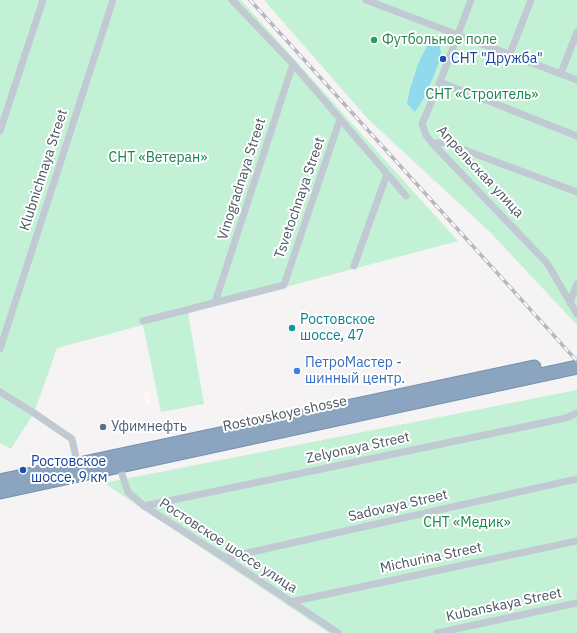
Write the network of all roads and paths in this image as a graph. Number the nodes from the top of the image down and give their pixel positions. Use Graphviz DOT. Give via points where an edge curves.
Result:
graph roads {
  1 [pos="43,0"];
  2 [pos="114,0"];
  3 [pos="232,0"];
  4 [pos="366,0"];
  5 [pos="471,0"];
  6 [pos="531,0"];
  7 [pos="376,2"];
  8 [pos="577,32"];
  9 [pos="458,35"];
  10 [pos="510,54"];
  11 [pos="293,64"];
  12 [pos="561,73"];
  13 [pos="577,80"];
  14 [pos="440,82"];
  15 [pos="340,119"];
  16 [pos="0,131"];
  17 [pos="577,136"];
  18 [pos="432,143"];
  19 [pos="387,174"];
  20 [pos="577,192"];
  21 [pos="406,196"];
  22 [pos="354,266"];
  23 [pos="577,284"];
  24 [pos="215,302"];
  25 [pos="570,303"];
  26 [pos="577,314"];
  27 [pos="143,322"];
  28 [pos="0,348"];
  29 [pos="577,359"];
  30 [pos="577,367"];
  31 [pos="0,392"];
  32 [pos="577,413"];
  33 [pos="119,461"];
  34 [pos="78,470"];
  35 [pos="577,479"];
  36 [pos="0,482"];
  37 [pos="0,492"];
  38 [pos="144,506"];
  39 [pos="577,540"];
  40 [pos="225,558"];
  41 [pos="290,602"];
  42 [pos="577,603"];
  43 [pos="338,633"];
  44 [pos="436,633"];
  1 -- 16 [label="street"];
  2 -- 28 [label="street, Klubnichnaya Street"];
  3 -- 11 [label="street"];
  4 -- 7 [label="street"];
  5 -- 9 [label="street, Апрельская улица"];
  6 -- 10 [label="street"];
  7 -- 9 [label="street"];
  8 -- 12 [label="street"];
  9 -- 10 [label="street"];
  9 -- 14 [label="street, Апрельская улица"];
  10 -- 12 [label="street"];
  11 -- 15 [label="street"];
  11 -- 24 [label="street, Vinogradnaya Street"];
  12 -- 13 [label="street"];
  14 -- 17 [label="street"];
  14 -- 18 [label="street, Апрельская улица" via="422,124"];
  15 -- 19 [label="street"];
  15 -- 24 [label="street, Tsvetochnaya Street" via="284,285"];
  18 -- 20 [label="street" via="446,143"];
  18 -- 25 [label="street, Апрельская улица" via="547,263"];
  19 -- 21 [label="street"];
  19 -- 22 [label="street"];
  23 -- 25 [label="street"];
  24 -- 27 [label="street"];
  25 -- 26 [label="street, Апрельская улица"];
  29 -- 33 [label="highway, Rostovskoye shosse" via="468,381"];
  30 -- 33 [label="highway, Rostovskoye shosse"];
  31 -- 34 [label="street" via="72,439"];
  32 -- 38 [label="street, Zelyonaya Street" via="566,418"];
  33 -- 34 [label="highway, Rostovskoye shosse"];
  33 -- 38 [label="street, Ростовское шоссе улица" via="128,492"];
  34 -- 36 [label="highway, Rostovskoye shosse"];
  34 -- 37 [label="highway, Rostovskoye shosse"];
  35 -- 40 [label="street, Sadovaya Street"];
  38 -- 40 [label="street, Ростовское шоссе улица"];
  39 -- 41 [label="street, Michurina Street"];
  40 -- 41 [label="street, Ростовское шоссе улица"];
  41 -- 43 [label="street, Ростовское шоссе улица"];
  42 -- 44 [label="street, Kubanskaya Street"];
}
